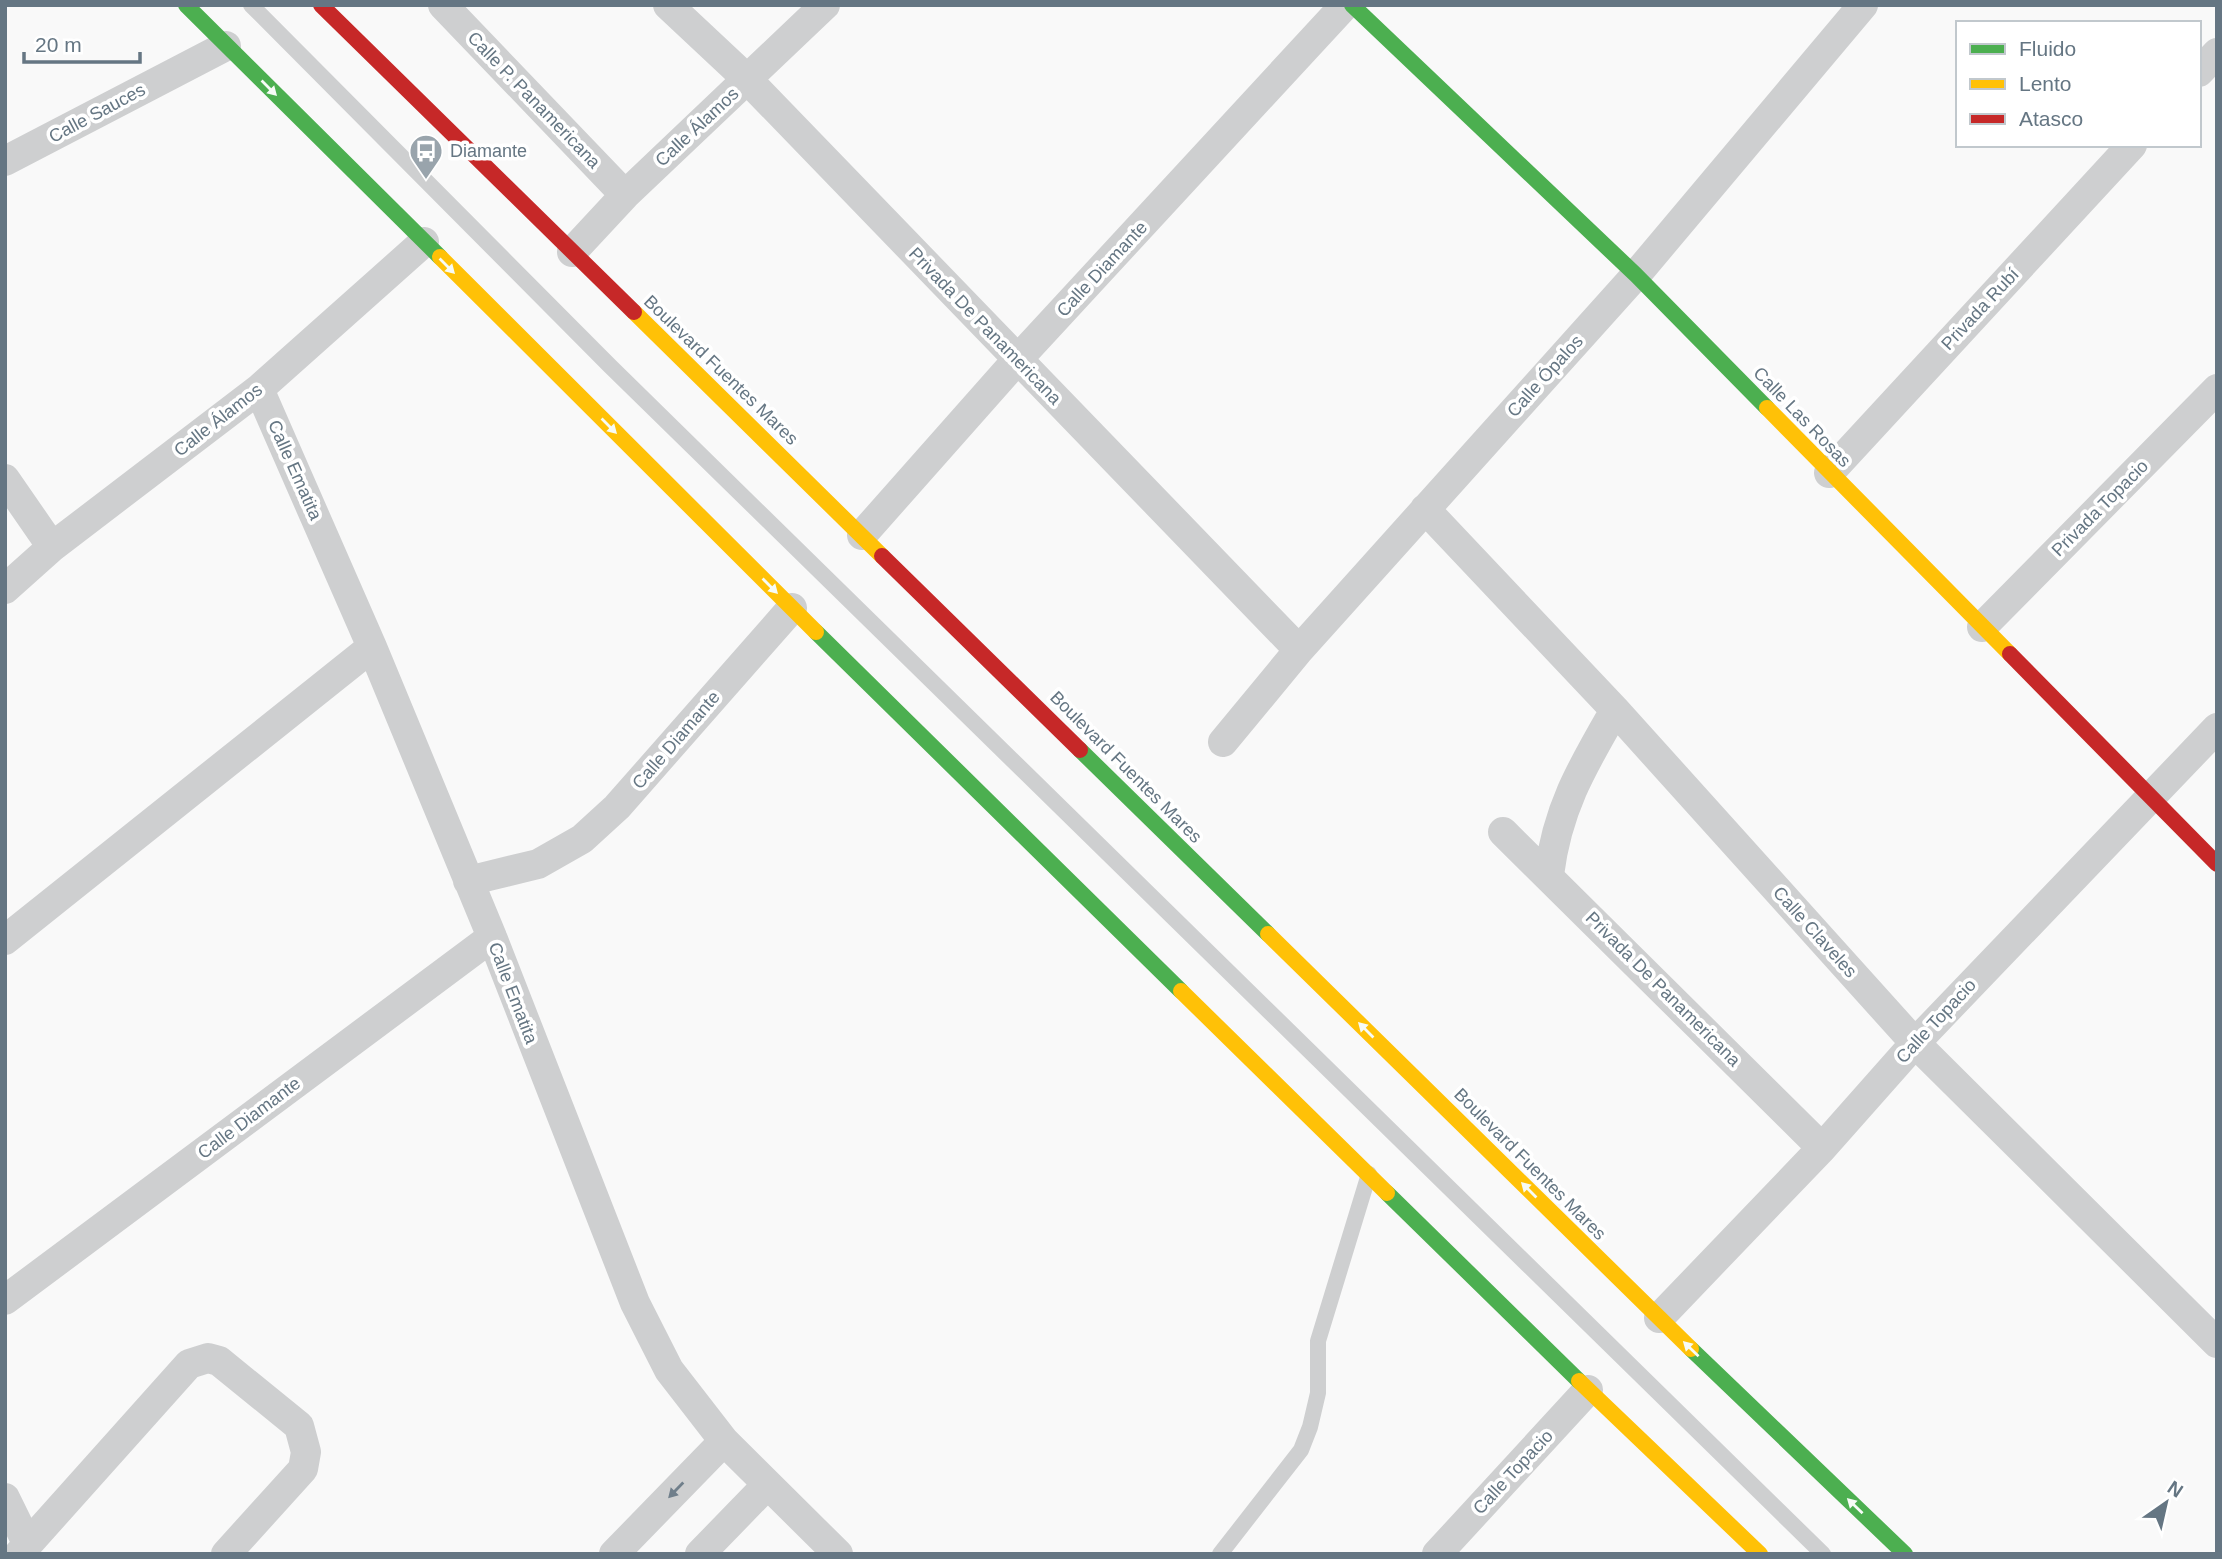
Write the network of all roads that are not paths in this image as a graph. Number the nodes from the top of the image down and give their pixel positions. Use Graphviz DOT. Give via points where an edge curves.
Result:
graph roads {
  1 [pos="186,5"];
  2 [pos="251,5"];
  3 [pos="321,5"];
  4 [pos="443,5"];
  5 [pos="668,5"];
  6 [pos="825,5"];
  7 [pos="1345,5"];
  8 [pos="1352,5"];
  9 [pos="1863,5"];
  10 [pos="226,46"];
  11 [pos="2217,53"];
  12 [pos="2201,70"];
  13 [pos="747,79"];
  14 [pos="2130,147"];
  15 [pos="5,161"];
  16 [pos="625,195"];
  17 [pos="424,242"];
  18 [pos="572,252"];
  19 [pos="1636,275"];
  20 [pos="1017,360"];
  21 [pos="259,389"];
  22 [pos="2217,389"];
  23 [pos="1829,473"];
  24 [pos="5,480"];
  25 [pos="1425,509"];
  26 [pos="862,535"];
  27 [pos="52,547"];
  28 [pos="5,589"];
  29 [pos="792,608"];
  30 [pos="1982,627"];
  31 [pos="372,647"];
  32 [pos="1299,650"];
  33 [pos="1615,710"];
  34 [pos="2217,728"];
  35 [pos="1223,743"];
  36 [pos="2150,797"];
  37 [pos="1503,832"];
  38 [pos="2217,864"];
  39 [pos="1549,875"];
  40 [pos="468,881"];
  41 [pos="492,937"];
  42 [pos="5,940"];
  43 [pos="1915,1043"];
  44 [pos="1822,1148"];
  45 [pos="1369,1174"];
  46 [pos="5,1300"];
  47 [pos="1659,1318"];
  48 [pos="2217,1343"];
  49 [pos="1588,1390"];
  50 [pos="724,1441"];
  51 [pos="766,1485"];
  52 [pos="5,1498"];
  53 [pos="23,1549"];
  54 [pos="226,1554"];
  55 [pos="614,1554"];
  56 [pos="700,1554"];
  57 [pos="838,1554"];
  58 [pos="1220,1554"];
  59 [pos="1437,1554"];
  60 [pos="1760,1554"];
  61 [pos="1823,1554"];
  62 [pos="1905,1554"];
  1 -- 10 [label="main road"];
  2 -- 61 [label="lane" via="610,366"];
  3 -- 18 [label="main road, Boulevard Fuentes Mares"];
  4 -- 16 [label="street, Calle P. Panamericana"];
  5 -- 13 [label="street, Privada De Panamericana"];
  6 -- 13 [label="street, Calle Álamos"];
  7 -- 20 [label="street, Calle Diamante"];
  8 -- 19 [label="main road, Calle Las Rosas"];
  9 -- 19 [label="street, Calle Ópalos"];
  10 -- 15 [label="street, Calle Sauces"];
  10 -- 17 [label="main road, one-way"];
  11 -- 12 [label="street"];
  13 -- 16 [label="street, Calle Álamos"];
  13 -- 20 [label="street, Privada De Panamericana"];
  14 -- 23 [label="street, Privada Rubí"];
  16 -- 18 [label="street, Calle Álamos"];
  17 -- 21 [label="street, Calle Álamos"];
  17 -- 29 [label="main road, one-way"];
  18 -- 26 [label="main road, Boulevard Fuentes Mares"];
  19 -- 23 [label="main road, Calle Las Rosas"];
  19 -- 25 [label="street, Calle Ópalos"];
  20 -- 26 [label="street, Calle Diamante"];
  20 -- 32 [label="street, Privada De Panamericana"];
  21 -- 27 [label="street, Calle Álamos"];
  21 -- 31 [label="street, Calle Ematita"];
  22 -- 30 [label="street, Privada Topacio"];
  23 -- 30 [label="main road, Calle Las Rosas"];
  24 -- 27 [label="street"];
  25 -- 32 [label="street, Calle Ópalos"];
  25 -- 33 [label="street, Calle Claveles"];
  47 -- 26 [label="main road, Boulevard Fuentes Mares, one-way"];
  27 -- 28 [label="street, Calle Álamos"];
  29 -- 40 [label="street, Calle Diamante" via="617,807 582,839 538,864"];
  29 -- 45 [label="main road"];
  30 -- 36 [label="main road, Calle Las Rosas"];
  31 -- 40 [label="street, Calle Ematita"];
  31 -- 42 [label="street"];
  32 -- 35 [label="street, Calle Ópalos"];
  33 -- 39 [label="street" via="1574,781 1553,835"];
  33 -- 43 [label="street, Calle Claveles"];
  34 -- 36 [label="street, Calle Topacio"];
  36 -- 38 [label="main road, Calle Las Rosas"];
  36 -- 43 [label="street, Calle Topacio"];
  37 -- 39 [label="street, Privada De Panamericana"];
  39 -- 44 [label="street, Privada De Panamericana"];
  40 -- 41 [label="street, Calle Ematita"];
  41 -- 46 [label="street, Calle Diamante"];
  41 -- 50 [label="street, Calle Ematita" via="635,1304 669,1370"];
  43 -- 44 [label="street, Calle Topacio"];
  43 -- 48 [label="street, Calle Claveles"];
  44 -- 47 [label="street, Calle Topacio"];
  45 -- 49 [label="main road"];
  45 -- 58 [label="lane" via="1318,1341 1318,1393 1306,1438"];
  62 -- 47 [label="main road, Boulevard Fuentes Mares, one-way"];
  49 -- 59 [label="street, Calle Topacio"];
  49 -- 60 [label="main road"];
  50 -- 51 [label="street, Calle Ematita"];
  50 -- 55 [label="street, one-way"];
  51 -- 56 [label="street"];
  51 -- 57 [label="street, Calle Ematita"];
  52 -- 53 [label="street"];
  53 -- 54 [label="street" via="189,1364 208,1358 219,1361 299,1426 306,1452 303,1469"];
}
